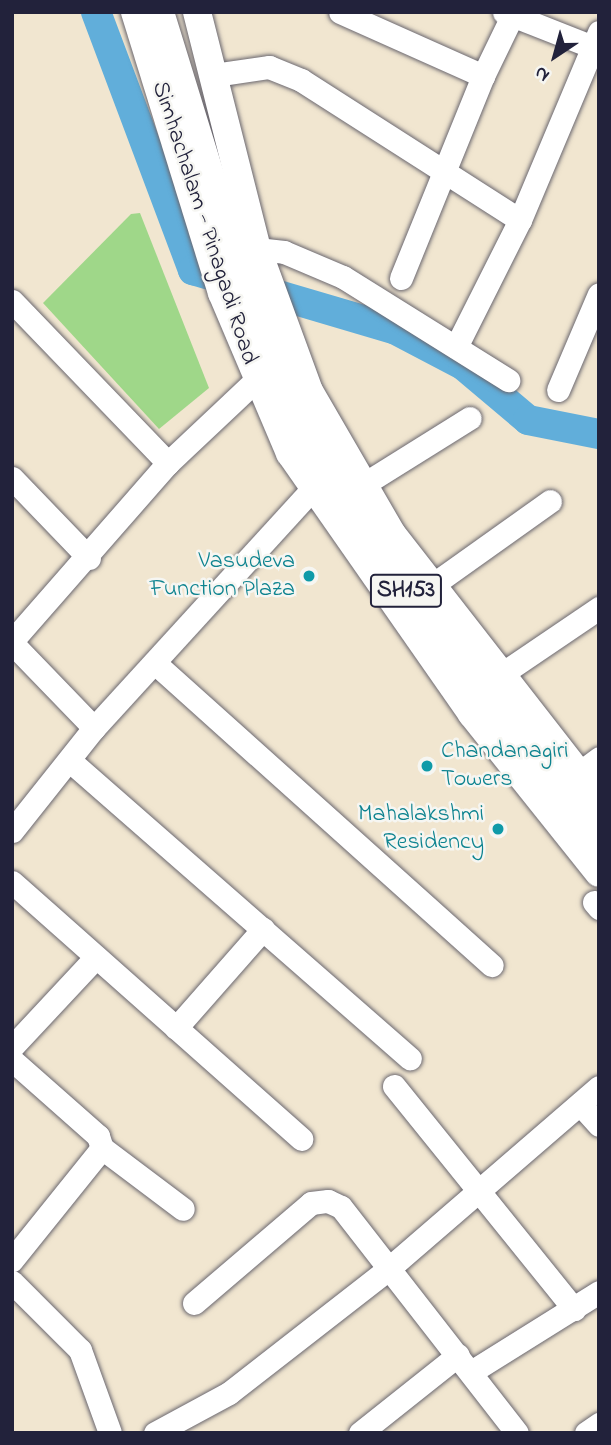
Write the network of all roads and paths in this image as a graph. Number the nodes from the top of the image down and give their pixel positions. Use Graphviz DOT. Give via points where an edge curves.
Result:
graph roads {
  1 [pos="135,12"];
  2 [pos="160,12"];
  3 [pos="197,12"];
  4 [pos="340,12"];
  5 [pos="508,14"];
  6 [pos="364,17"];
  7 [pos="596,39"];
  8 [pos="214,75"];
  9 [pos="483,76"];
  10 [pos="444,176"];
  11 [pos="520,220"];
  12 [pos="257,249"];
  13 [pos="401,278"];
  14 [pos="599,294"];
  15 [pos="12,301"];
  16 [pos="456,348"];
  17 [pos="256,380"];
  18 [pos="508,380"];
  19 [pos="558,390"];
  20 [pos="470,418"];
  21 [pos="169,463"];
  22 [pos="12,478"];
  23 [pos="361,486"];
  24 [pos="311,490"];
  25 [pos="550,501"];
  26 [pos="89,558"];
  27 [pos="431,586"];
  28 [pos="599,608"];
  29 [pos="12,642"];
  30 [pos="156,664"];
  31 [pos="500,675"];
  32 [pos="94,728"];
  33 [pos="69,761"];
  34 [pos="588,766"];
  35 [pos="599,800"];
  36 [pos="12,831"];
  37 [pos="599,837"];
  38 [pos="599,873"];
  39 [pos="12,882"];
  40 [pos="263,929"];
  41 [pos="96,957"];
  42 [pos="492,965"];
  43 [pos="176,1028"];
  44 [pos="12,1047"];
  45 [pos="410,1058"];
  46 [pos="12,1060"];
  47 [pos="394,1086"];
  48 [pos="599,1087"];
  49 [pos="580,1104"];
  50 [pos="599,1125"];
  51 [pos="300,1139"];
  52 [pos="102,1148"];
  53 [pos="479,1191"];
  54 [pos="183,1209"];
  55 [pos="12,1259"];
  56 [pos="387,1270"];
  57 [pos="12,1282"];
  58 [pos="599,1292"];
  59 [pos="194,1303"];
  60 [pos="573,1309"];
  61 [pos="464,1364"];
  62 [pos="599,1424"];
  63 [pos="373,1429"];
  64 [pos="110,1433"];
  65 [pos="155,1433"];
  66 [pos="517,1433"];
  67 [pos="586,1433"];
  1 -- 17 [label="main road, Simhachalam - Pinagadi Road" via="222,293"];
  2 -- 37 [label="main road, SH153" via="254,318 321,463 375,547"];
  3 -- 8 [label="main road, Simhachalam - Pinagadi Road"];
  4 -- 6 [label="street"];
  5 -- 7 [label="street"];
  5 -- 9 [label="street"];
  6 -- 9 [label="street"];
  7 -- 11 [label="street"];
  8 -- 10 [label="street" via="269,66 301,79"];
  8 -- 12 [label="main road, Simhachalam - Pinagadi Road"];
  9 -- 10 [label="street"];
  10 -- 11 [label="street"];
  10 -- 13 [label="street"];
  11 -- 16 [label="street"];
  12 -- 16 [label="street" via="284,252 343,277"];
  12 -- 23 [label="main road, Simhachalam - Pinagadi Road" via="291,346"];
  14 -- 19 [label="street"];
  15 -- 21 [label="street"];
  16 -- 18 [label="street"];
  17 -- 21 [label="street"];
  17 -- 24 [label="main road, Simhachalam - Pinagadi Road"];
  20 -- 23 [label="street"];
  21 -- 26 [label="street"];
  22 -- 26 [label="street"];
  23 -- 27 [label="main road, Simhachalam - Pinagadi Road"];
  24 -- 30 [label="street"];
  24 -- 38 [label="main road, Simhachalam - Pinagadi Road" via="472,714"];
  25 -- 27 [label="street"];
  26 -- 29 [label="street"];
  27 -- 31 [label="main road, Simhachalam - Pinagadi Road"];
  28 -- 31 [label="street"];
  29 -- 32 [label="street"];
  30 -- 32 [label="street"];
  30 -- 42 [label="street"];
  31 -- 34 [label="main road, Simhachalam - Pinagadi Road"];
  32 -- 33 [label="street"];
  33 -- 36 [label="street"];
  33 -- 40 [label="street"];
  34 -- 35 [label="main road, Simhachalam - Pinagadi Road"];
  39 -- 41 [label="street"];
  40 -- 43 [label="street"];
  40 -- 45 [label="street"];
  41 -- 43 [label="street"];
  41 -- 44 [label="street"];
  43 -- 51 [label="street"];
  46 -- 52 [label="street" via="98,1136"];
  47 -- 53 [label="street"];
  48 -- 49 [label="street"];
  49 -- 50 [label="street"];
  49 -- 53 [label="street"];
  52 -- 54 [label="street"];
  52 -- 55 [label="street"];
  53 -- 56 [label="street"];
  53 -- 60 [label="street"];
  56 -- 59 [label="street" via="341,1207 311,1203"];
  56 -- 61 [label="street"];
  56 -- 65 [label="street" via="220,1399"];
  57 -- 64 [label="street" via="80,1350"];
  58 -- 60 [label="street"];
  60 -- 61 [label="street"];
  61 -- 63 [label="street"];
  61 -- 66 [label="street"];
  62 -- 67 [label="street"];
}
